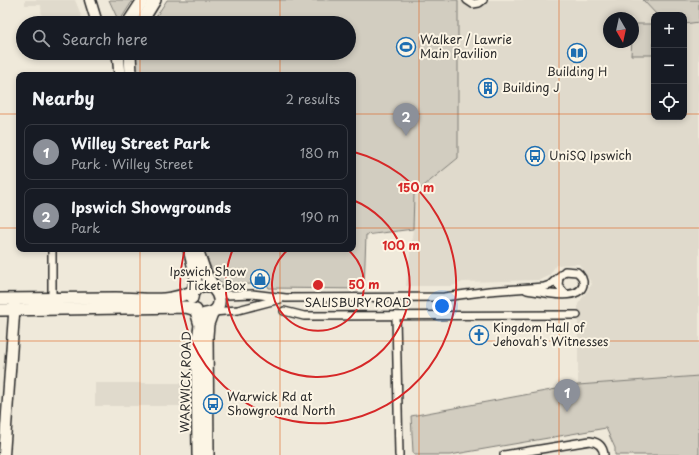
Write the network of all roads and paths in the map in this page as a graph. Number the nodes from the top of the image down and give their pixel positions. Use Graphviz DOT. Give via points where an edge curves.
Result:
graph roads {
  1 [pos="143,0"];
  2 [pos="155,0"];
  3 [pos="466,0"];
  4 [pos="483,0"];
  5 [pos="92,4"];
  6 [pos="95,16"];
  7 [pos="100,16"];
  8 [pos="133,16"];
  9 [pos="145,16"];
  10 [pos="119,60"];
  11 [pos="130,60"];
  12 [pos="120,72"];
  13 [pos="131,72"];
  14 [pos="52,252"];
  15 [pos="190,252"];
  16 [pos="198,252"];
  17 [pos="559,277"];
  18 [pos="523,289"];
  19 [pos="194,291"];
  20 [pos="216,291"];
  21 [pos="248,294"];
  22 [pos="565,294"];
  23 [pos="286,298"];
  24 [pos="0,299"];
  25 [pos="15,304"];
  26 [pos="52,304"];
  27 [pos="243,308"];
  28 [pos="0,310"];
  29 [pos="196,310"];
  30 [pos="284,311"];
  31 [pos="213,312"];
  32 [pos="577,315"];
  33 [pos="396,316"];
  34 [pos="4,455"];
  35 [pos="200,455"];
  36 [pos="399,455"];
  37 [pos="504,455"];
  38 [pos="604,455"];
  1 -- 8 [label="main road"];
  2 -- 9 [label="main road"];
  3 -- 4 [label="street" via="476,4"];
  5 -- 6 [label="main road"];
  5 -- 7 [label="main road"];
  10 -- 12 [label="main road"];
  11 -- 13 [label="main road"];
  14 -- 26 [label="street"];
  15 -- 19 [label="main road" via="196,276"];
  16 -- 20 [label="main road" via="207,278"];
  17 -- 18 [label="street, SALISBURY ROAD" via="547,286"];
  17 -- 22 [label="street" via="558,286"];
  17 -- 22 [label="street" via="565,271 571,270 583,279 582,287 577,294"];
  18 -- 22 [label="street"];
  18 -- 23 [label="street, SALISBURY ROAD" via="444,297"];
  19 -- 20 [label="main road" via="205,286"];
  19 -- 26 [label="main road" via="167,300"];
  19 -- 29 [label="main road" via="192,302"];
  20 -- 21 [label="street, SALISBURY ROAD" via="228,295"];
  20 -- 31 [label="main road" via="219,303"];
  21 -- 23 [label="street, SALISBURY ROAD"];
  21 -- 27 [label="street"];
  23 -- 27 [label="street, SALISBURY ROAD"];
  24 -- 25 [label="main road"];
  25 -- 26 [label="main road"];
  25 -- 28 [label="main road"];
  25 -- 34 [label="main road"];
  26 -- 29 [label="main road" via="186,307"];
  27 -- 31 [label="street, SALISBURY ROAD"];
  29 -- 31 [label="main road" via="203,314"];
  29 -- 35 [label="main road, WARWICK ROAD" via="200,325 197,346"];
  30 -- 33 [label="street, SALISBURY ROAD" via="304,316"];
  31 -- 35 [label="main road, WARWICK ROAD" via="208,324"];
  32 -- 33 [label="street, SALISBURY ROAD"];
  33 -- 36 [label="street"];
  37 -- 38 [label="street" via="594,442 602,447"];
}
